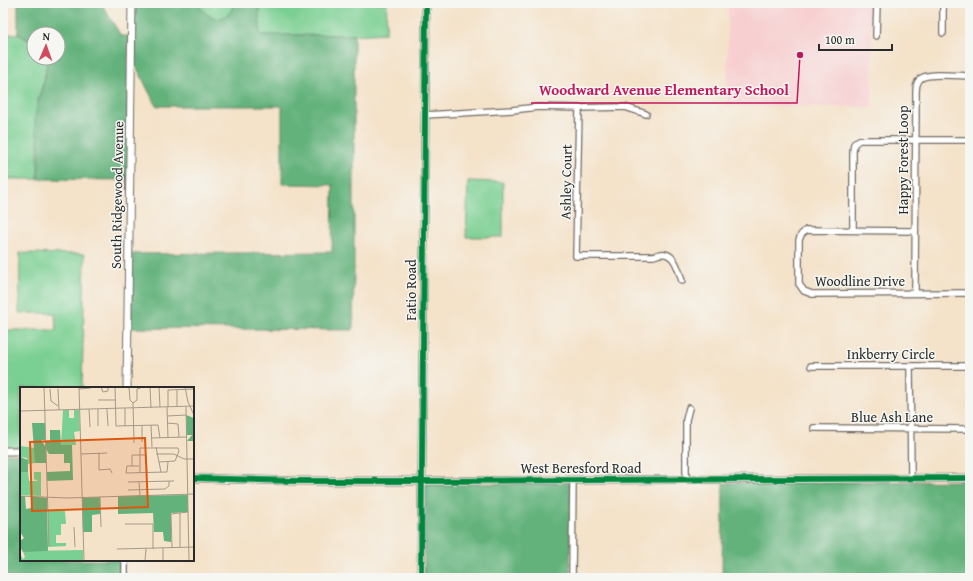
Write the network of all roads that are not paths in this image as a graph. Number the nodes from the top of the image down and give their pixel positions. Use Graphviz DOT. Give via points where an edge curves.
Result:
graph roads {
  1 [pos="132,3"];
  2 [pos="426,3"];
  3 [pos="876,3"];
  4 [pos="943,3"];
  5 [pos="943,33"];
  6 [pos="876,36"];
  7 [pos="970,76"];
  8 [pos="579,108"];
  9 [pos="646,114"];
  10 [pos="425,115"];
  11 [pos="916,140"];
  12 [pos="970,140"];
  13 [pos="853,230"];
  14 [pos="915,231"];
  15 [pos="682,281"];
  16 [pos="915,293"];
  17 [pos="970,293"];
  18 [pos="811,366"];
  19 [pos="910,366"];
  20 [pos="970,366"];
  21 [pos="128,387"];
  22 [pos="689,408"];
  23 [pos="814,428"];
  24 [pos="910,430"];
  25 [pos="970,430"];
  26 [pos="3,451"];
  27 [pos="20,451"];
  28 [pos="194,478"];
  29 [pos="970,478"];
  30 [pos="911,479"];
  31 [pos="573,480"];
  32 [pos="686,480"];
  33 [pos="423,481"];
  34 [pos="125,561"];
  35 [pos="124,578"];
  36 [pos="421,578"];
  37 [pos="572,578"];
  1 -- 21 [label="street, South Ridgewood Avenue"];
  2 -- 10 [label="street, Fatio Road"];
  3 -- 6 [label="street"];
  4 -- 5 [label="street"];
  7 -- 11 [label="street, Happy Forest Loop" via="921,77 917,83 916,93"];
  8 -- 9 [label="street" via="624,107"];
  8 -- 10 [label="street" via="538,107"];
  8 -- 15 [label="street, Ashley Court" via="576,256 654,256 666,253 675,260"];
  10 -- 33 [label="street, Fatio Road"];
  11 -- 12 [label="street"];
  11 -- 13 [label="street" via="866,139 854,144"];
  11 -- 14 [label="street, Happy Forest Loop"];
  13 -- 14 [label="street, Woodline Drive"];
  13 -- 16 [label="street, Woodline Drive" via="806,230 801,234 799,284 804,291 812,294"];
  14 -- 16 [label="street, Happy Forest Loop"];
  16 -- 17 [label="street, Woodline Drive"];
  18 -- 19 [label="street, Inkberry Circle"];
  19 -- 20 [label="street, Inkberry Circle"];
  19 -- 24 [label="street"];
  22 -- 32 [label="street" via="686,420"];
  23 -- 24 [label="street, Blue Ash Lane"];
  24 -- 25 [label="street, Blue Ash Lane"];
  24 -- 30 [label="street"];
  26 -- 27 [label="street"];
  28 -- 33 [label="street, West Beresford Road"];
  29 -- 30 [label="street, West Beresford Road"];
  30 -- 32 [label="street, West Beresford Road"];
  31 -- 32 [label="street, West Beresford Road"];
  31 -- 33 [label="street, West Beresford Road"];
  31 -- 37 [label="street"];
  33 -- 36 [label="street, Fatio Road"];
  34 -- 35 [label="street"];
}
